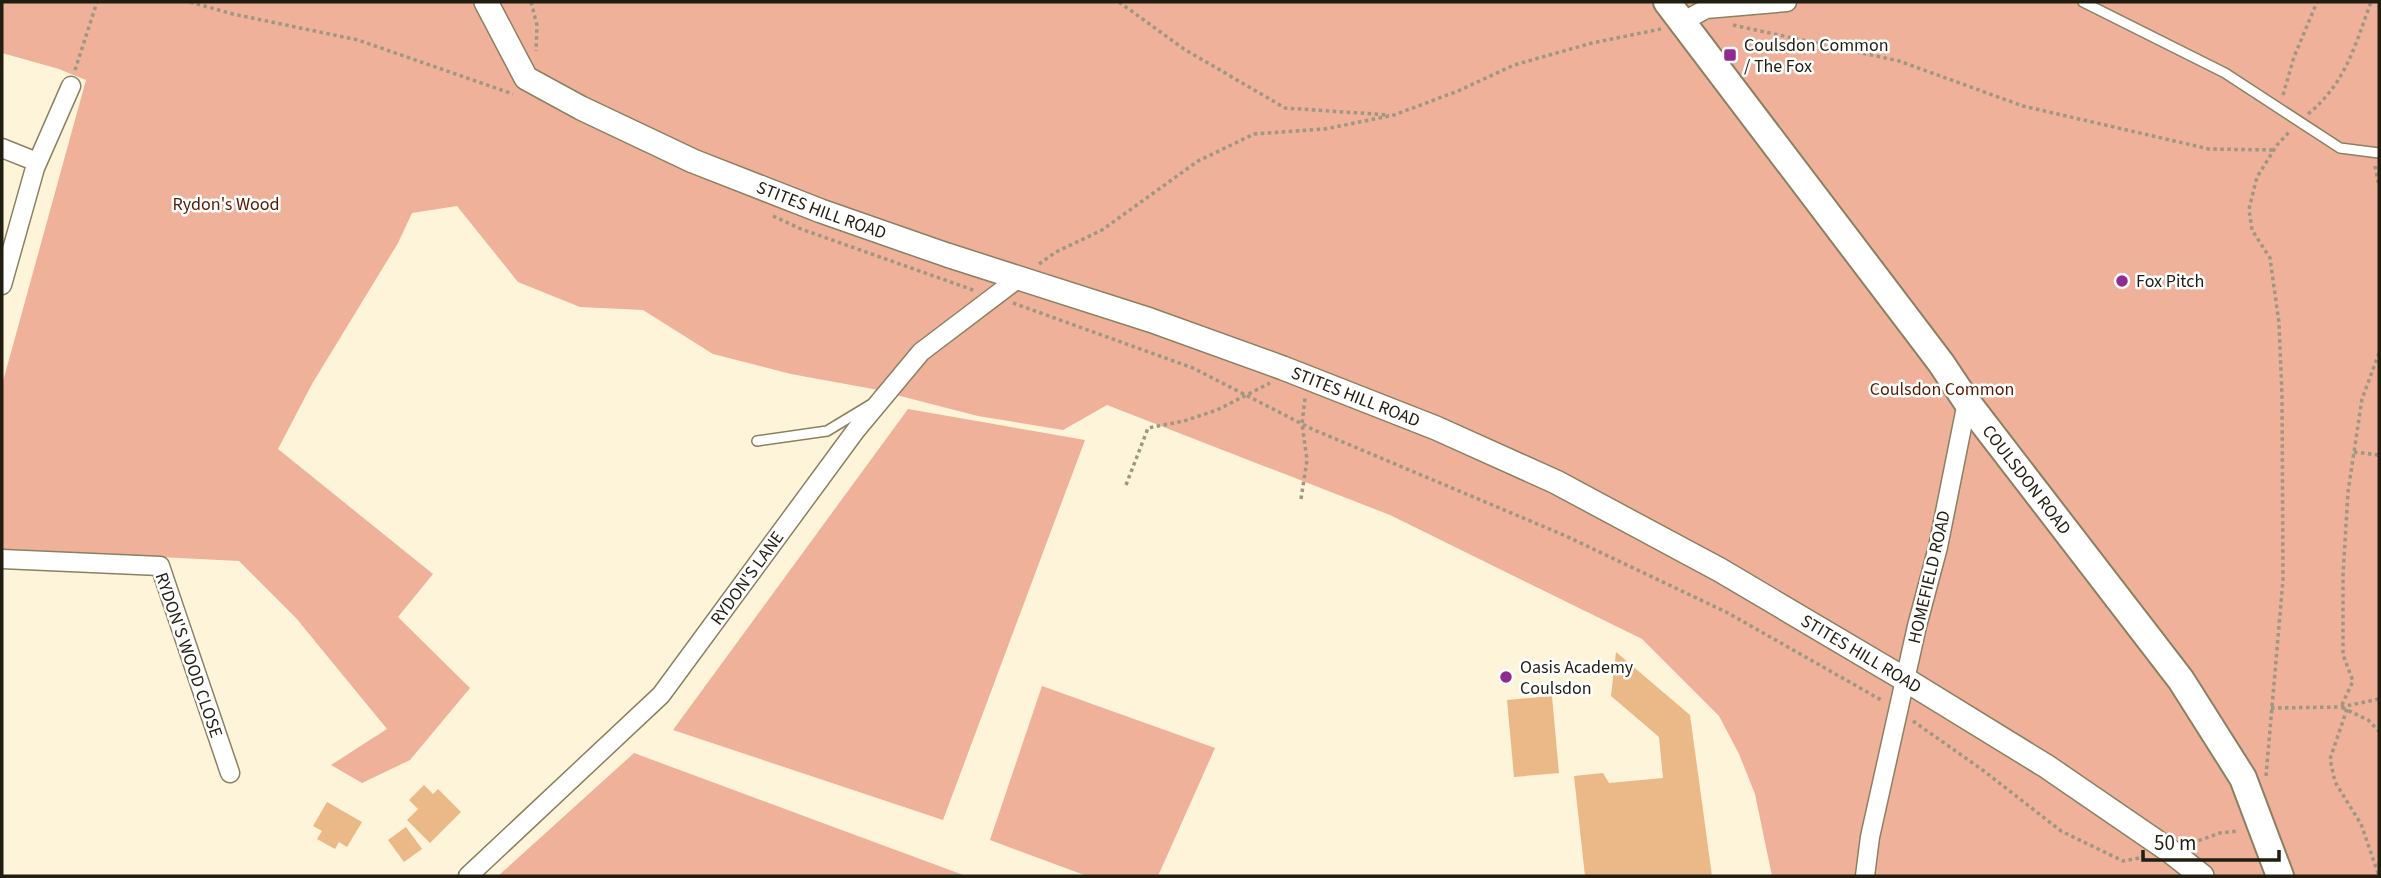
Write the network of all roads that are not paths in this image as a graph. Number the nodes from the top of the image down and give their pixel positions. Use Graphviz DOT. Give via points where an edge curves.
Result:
graph roads {
  1 [pos="486,2"];
  2 [pos="1787,2"];
  3 [pos="2091,3"];
  4 [pos="1674,12"];
  5 [pos="71,86"];
  6 [pos="2,148"];
  7 [pos="2377,153"];
  8 [pos="37,162"];
  9 [pos="1020,277"];
  10 [pos="2,285"];
  11 [pos="880,399"];
  12 [pos="1967,402"];
  13 [pos="757,441"];
  14 [pos="2,559"];
  15 [pos="1906,680"];
  16 [pos="230,773"];
  17 [pos="468,876"];
  18 [pos="1865,876"];
  19 [pos="2202,876"];
  20 [pos="2280,876"];
  1 -- 9 [label="street, STITES HILL ROAD" via="526,78 581,108 693,161 795,201"];
  2 -- 4 [label="street"];
  3 -- 7 [label="lane" via="2225,73 2340,148"];
  4 -- 12 [label="main road, COULSDON ROAD"];
  5 -- 8 [label="street"];
  6 -- 8 [label="street"];
  8 -- 10 [label="street"];
  9 -- 11 [label="street, RYDON'S LANE" via="921,352"];
  9 -- 15 [label="street, STITES HILL ROAD" via="1283,368 1556,482 1720,570"];
  11 -- 13 [label="lane" via="827,431"];
  11 -- 17 [label="street, RYDON'S LANE" via="661,695"];
  12 -- 15 [label="street, HOMEFIELD ROAD"];
  12 -- 20 [label="main road, COULSDON ROAD" via="2181,680 2243,778"];
  14 -- 16 [label="street, RYDON'S WOOD CLOSE" via="160,566"];
  15 -- 18 [label="street, HOMEFIELD ROAD"];
  15 -- 19 [label="street, STITES HILL ROAD" via="2046,766"];
}
